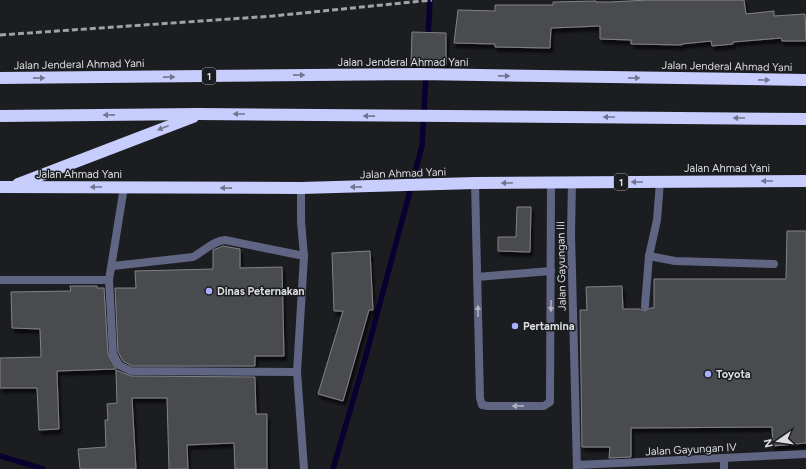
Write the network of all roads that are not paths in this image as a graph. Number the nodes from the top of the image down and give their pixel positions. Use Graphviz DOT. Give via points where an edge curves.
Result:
graph roads {
  1 [pos="0,78"];
  2 [pos="806,80"];
  3 [pos="199,114"];
  4 [pos="0,116"];
  5 [pos="806,119"];
  6 [pos="806,181"];
  7 [pos="551,182"];
  8 [pos="572,182"];
  9 [pos="660,182"];
  10 [pos="475,183"];
  11 [pos="5,187"];
  12 [pos="124,187"];
  13 [pos="301,188"];
  14 [pos="304,256"];
  15 [pos="649,256"];
  16 [pos="774,264"];
  17 [pos="113,266"];
  18 [pos="551,271"];
  19 [pos="477,277"];
  20 [pos="0,280"];
  21 [pos="109,280"];
  22 [pos="645,306"];
  23 [pos="297,372"];
  24 [pos="806,454"];
  25 [pos="724,458"];
  26 [pos="577,467"];
  27 [pos="304,469"];
  28 [pos="724,469"];
  1 -- 2 [label="highway, Jalan Jenderal Ahmad Yani / 1, one-way" via="419,74"];
  3 -- 4 [label="highway, one-way"];
  5 -- 3 [label="highway, one-way"];
  3 -- 11 [label="highway, one-way"];
  6 -- 9 [label="highway, Jalan Ahmad Yani / 1, one-way"];
  7 -- 8 [label="highway, Jalan Ahmad Yani / 1"];
  7 -- 10 [label="highway, Jalan Ahmad Yani / 1, one-way"];
  7 -- 18 [label="street"];
  9 -- 8 [label="highway, Jalan Ahmad Yani / 1, one-way"];
  8 -- 26 [label="street, Jalan Gayungan III"];
  9 -- 15 [label="street" via="657,220"];
  10 -- 13 [label="highway, Jalan Ahmad Yani / 1, one-way"];
  10 -- 19 [label="street"];
  12 -- 11 [label="highway, Jalan Ahmad Yani / 1, one-way"];
  13 -- 12 [label="highway, Jalan Ahmad Yani / 1, one-way"];
  12 -- 17 [label="street"];
  13 -- 14 [label="street"];
  14 -- 17 [label="street" via="225,240 214,243 193,257"];
  14 -- 23 [label="street"];
  15 -- 16 [label="street" via="675,261"];
  15 -- 22 [label="street"];
  17 -- 21 [label="street"];
  18 -- 19 [label="street"];
  18 -- 19 [label="street, one-way" via="550,402 544,406 482,405"];
  20 -- 21 [label="street"];
  21 -- 23 [label="street" via="113,354 119,365 131,371"];
  23 -- 27 [label="street"];
  24 -- 25 [label="street, Jalan Gayungan IV"];
  25 -- 26 [label="street, Jalan Gayungan IV"];
  25 -- 28 [label="street"];
}
